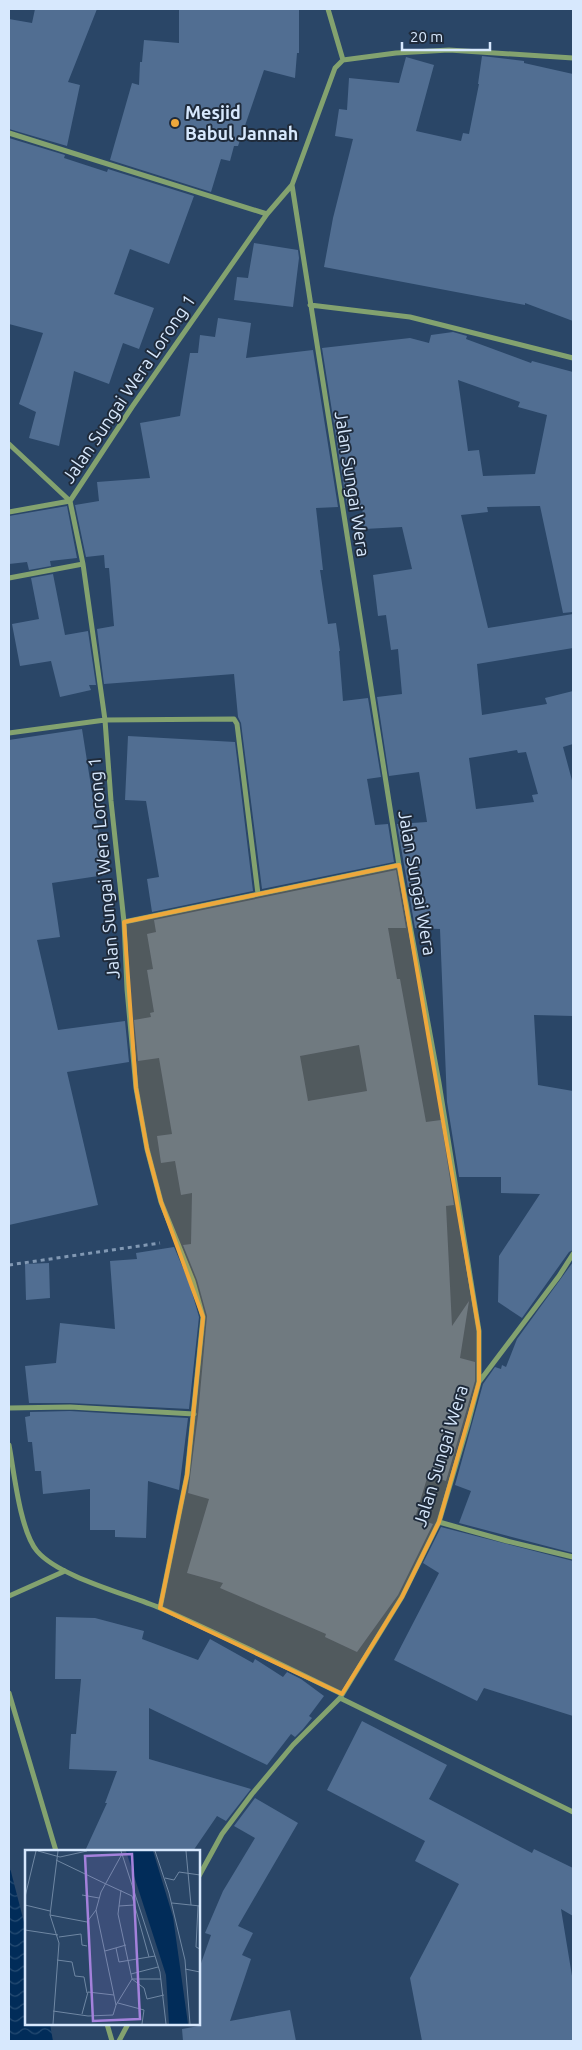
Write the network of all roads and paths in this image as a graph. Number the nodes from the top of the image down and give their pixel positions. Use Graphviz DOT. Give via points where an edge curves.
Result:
graph roads {
  1 [pos="328,9"];
  2 [pos="573,58"];
  3 [pos="343,60"];
  4 [pos="9,133"];
  5 [pos="292,185"];
  6 [pos="267,214"];
  7 [pos="310,305"];
  8 [pos="573,358"];
  9 [pos="9,444"];
  10 [pos="70,501"];
  11 [pos="9,512"];
  12 [pos="83,564"];
  13 [pos="9,578"];
  14 [pos="105,720"];
  15 [pos="9,733"];
  16 [pos="399,865"];
  17 [pos="258,894"];
  18 [pos="124,922"];
  19 [pos="176,1241"];
  20 [pos="573,1254"];
  21 [pos="9,1265"];
  22 [pos="479,1382"];
  23 [pos="9,1408"];
  24 [pos="194,1414"];
  25 [pos="9,1445"];
  26 [pos="439,1522"];
  27 [pos="573,1557"];
  28 [pos="65,1571"];
  29 [pos="9,1596"];
  30 [pos="160,1608"];
  31 [pos="9,1693"];
  32 [pos="341,1696"];
  33 [pos="573,1812"];
  34 [pos="56,1850"];
  35 [pos="200,1874"];
  36 [pos="107,2025"];
  37 [pos="127,2025"];
  38 [pos="112,2041"];
  39 [pos="119,2041"];
  1 -- 3 [label="street"];
  2 -- 3 [label="street" via="449,50"];
  3 -- 5 [label="street, Jalan Sungai Wera" via="335,68"];
  4 -- 6 [label="street"];
  5 -- 6 [label="street, Jalan Sungai Wera Lorong 1"];
  5 -- 7 [label="street, Jalan Sungai Wera"];
  6 -- 10 [label="street, Jalan Sungai Wera Lorong 1"];
  7 -- 8 [label="street" via="410,317"];
  7 -- 16 [label="street, Jalan Sungai Wera"];
  9 -- 10 [label="street"];
  10 -- 11 [label="street"];
  10 -- 12 [label="street, Jalan Sungai Wera Lorong 1"];
  12 -- 13 [label="street"];
  12 -- 14 [label="street, Jalan Sungai Wera Lorong 1"];
  14 -- 15 [label="street"];
  14 -- 17 [label="street" via="234,719"];
  14 -- 18 [label="street, Jalan Sungai Wera Lorong 1"];
  16 -- 17 [label="street"];
  16 -- 22 [label="street, Jalan Sungai Wera" via="479,1332"];
  17 -- 18 [label="street"];
  18 -- 19 [label="street, Jalan Sungai Wera Lorong 1" via="136,1088 156,1184"];
  19 -- 21 [label="path"];
  19 -- 24 [label="street, Jalan Sungai Wera Lorong 1" via="203,1316"];
  20 -- 22 [label="street"];
  22 -- 26 [label="street, Jalan Sungai Wera"];
  23 -- 24 [label="street" via="70,1407"];
  24 -- 30 [label="street, Jalan Sungai Wera Lorong 1" via="187,1475"];
  25 -- 28 [label="street" via="24,1523 35,1549"];
  26 -- 27 [label="street"];
  26 -- 32 [label="street, Jalan Sungai Wera" via="402,1597"];
  28 -- 29 [label="street"];
  28 -- 30 [label="street"];
  30 -- 32 [label="street"];
  31 -- 34 [label="street"];
  32 -- 33 [label="street"];
  32 -- 35 [label="street, Jalan Sungai Wera" via="252,1794 222,1834"];
  36 -- 38 [label="street"];
  37 -- 39 [label="street"];
}
